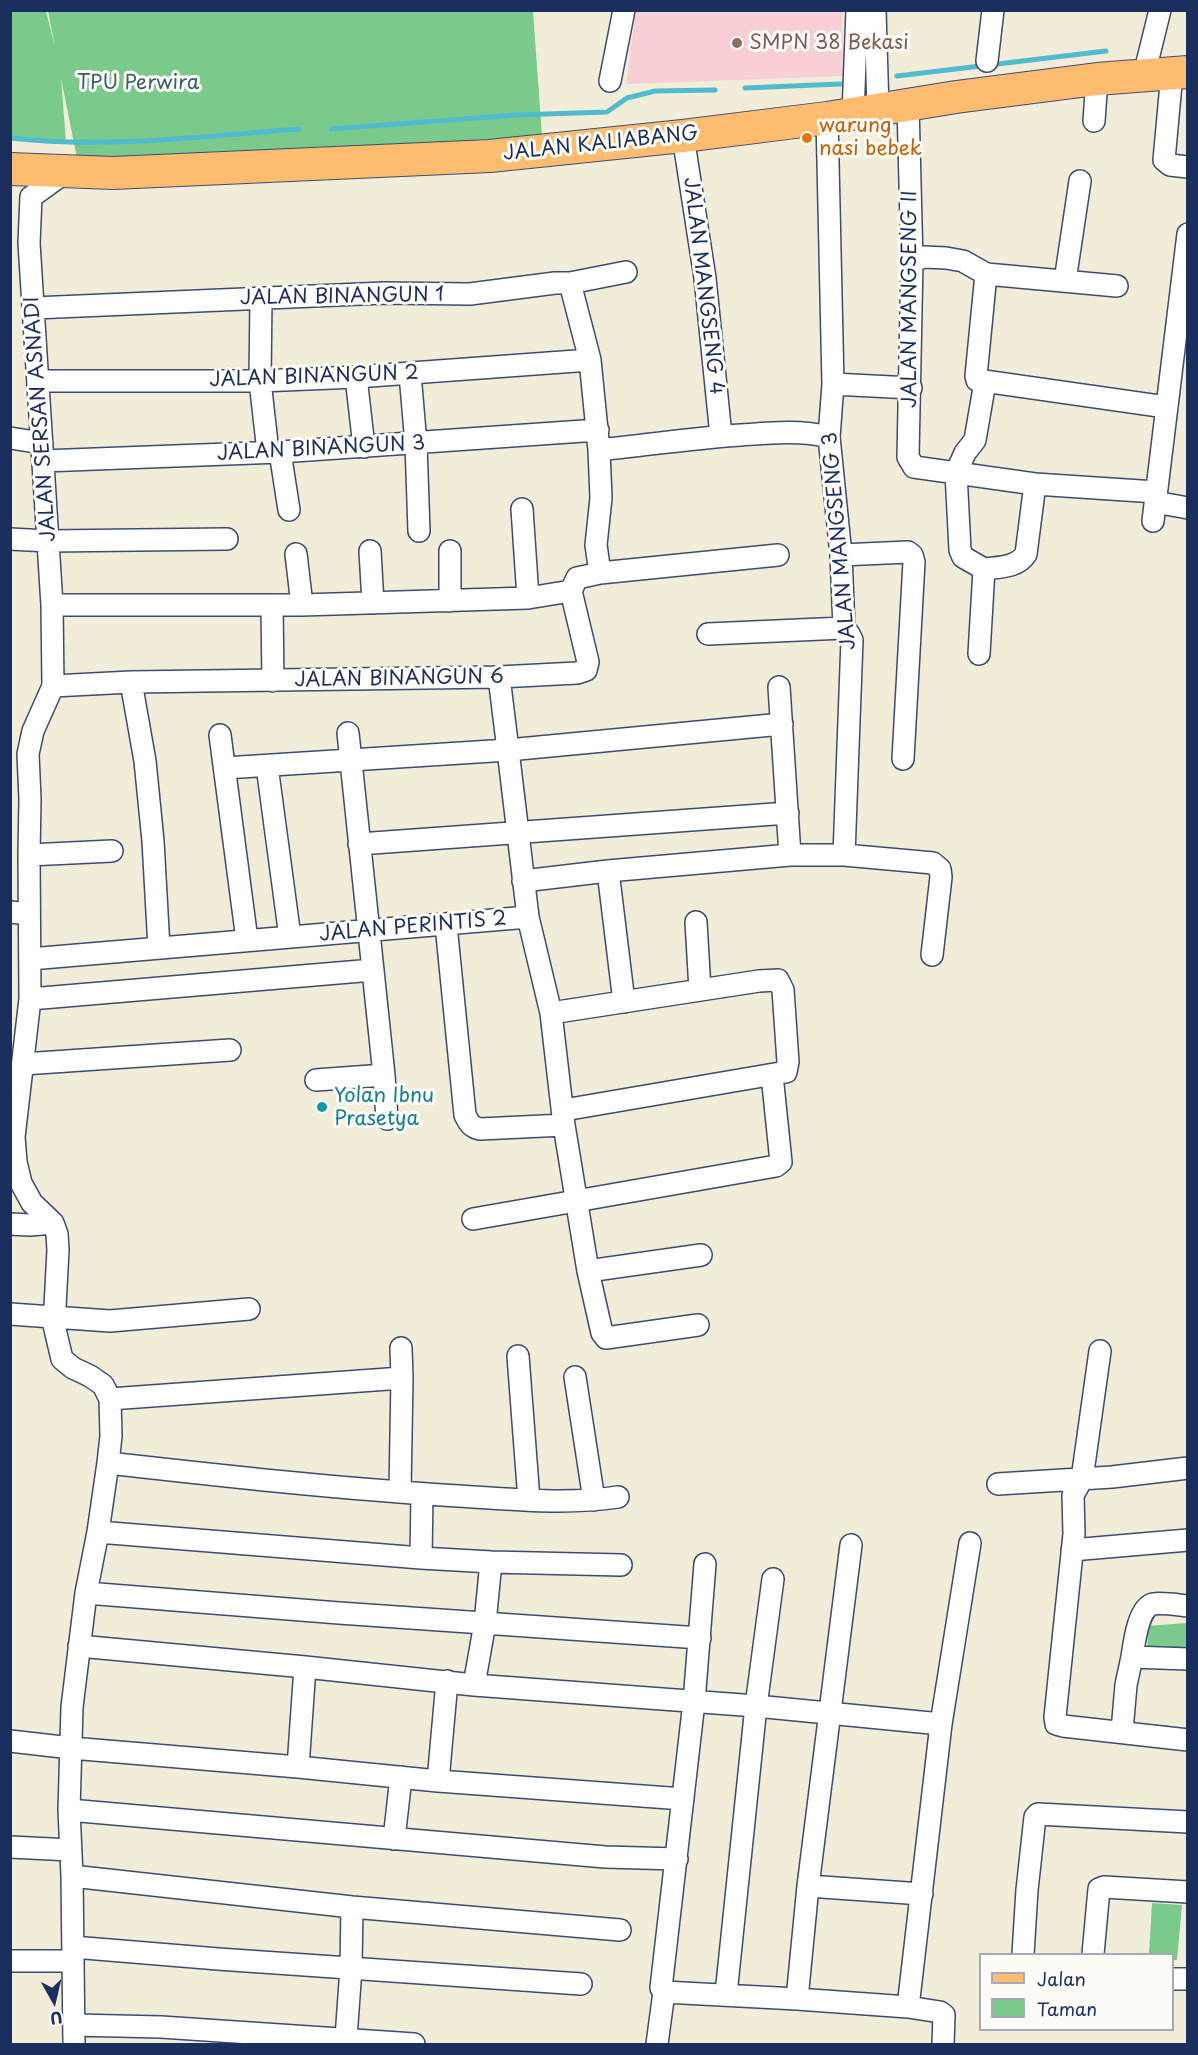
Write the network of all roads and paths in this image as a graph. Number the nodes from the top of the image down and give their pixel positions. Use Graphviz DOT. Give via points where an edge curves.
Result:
graph roads {
  1 [pos="624,10"];
  2 [pos="857,10"];
  3 [pos="875,10"];
  4 [pos="993,10"];
  5 [pos="1160,10"];
  6 [pos="987,61"];
  7 [pos="1168,73"];
  8 [pos="1096,79"];
  9 [pos="610,81"];
  10 [pos="866,96"];
  11 [pos="1094,121"];
  12 [pos="683,136"];
  13 [pos="1188,167"];
  14 [pos="10,169"];
  15 [pos="67,171"];
  16 [pos="1080,181"];
  17 [pos="1188,234"];
  18 [pos="912,261"];
  19 [pos="626,272"];
  20 [pos="986,274"];
  21 [pos="1065,281"];
  22 [pos="570,283"];
  23 [pos="1116,286"];
  24 [pos="261,298"];
  25 [pos="34,308"];
  26 [pos="590,360"];
  27 [pos="410,374"];
  28 [pos="356,377"];
  29 [pos="38,381"];
  30 [pos="260,381"];
  31 [pos="985,382"];
  32 [pos="833,384"];
  33 [pos="911,388"];
  34 [pos="1166,407"];
  35 [pos="721,436"];
  36 [pos="829,437"];
  37 [pos="10,438"];
  38 [pos="598,440"];
  39 [pos="416,444"];
  40 [pos="364,447"];
  41 [pos="43,452"];
  42 [pos="274,452"];
  43 [pos="956,472"];
  44 [pos="1035,484"];
  45 [pos="1155,505"];
  46 [pos="1188,508"];
  47 [pos="522,509"];
  48 [pos="289,510"];
  49 [pos="418,531"];
  50 [pos="10,539"];
  51 [pos="227,539"];
  52 [pos="48,541"];
  53 [pos="370,551"];
  54 [pos="450,551"];
  55 [pos="296,554"];
  56 [pos="778,555"];
  57 [pos="841,555"];
  58 [pos="984,569"];
  59 [pos="600,573"];
  60 [pos="571,591"];
  61 [pos="528,598"];
  62 [pos="450,601"];
  63 [pos="373,603"];
  64 [pos="52,605"];
  65 [pos="302,605"];
  66 [pos="272,606"];
  67 [pos="844,628"];
  68 [pos="708,634"];
  69 [pos="979,654"];
  70 [pos="500,677"];
  71 [pos="273,681"];
  72 [pos="131,682"];
  73 [pos="52,686"];
  74 [pos="779,687"];
  75 [pos="782,724"];
  76 [pos="348,733"];
  77 [pos="220,735"];
  78 [pos="508,750"];
  79 [pos="903,759"];
  80 [pos="351,761"];
  81 [pos="267,766"];
  82 [pos="225,768"];
  83 [pos="788,813"];
  84 [pos="518,833"];
  85 [pos="359,844"];
  86 [pos="112,851"];
  87 [pos="29,855"];
  88 [pos="790,855"];
  89 [pos="844,855"];
  90 [pos="608,871"];
  91 [pos="523,881"];
  92 [pos="20,913"];
  93 [pos="528,917"];
  94 [pos="696,922"];
  95 [pos="446,925"];
  96 [pos="368,930"];
  97 [pos="290,937"];
  98 [pos="248,940"];
  99 [pos="159,948"];
  100 [pos="932,955"];
  101 [pos="30,959"];
  102 [pos="373,970"];
  103 [pos="700,990"];
  104 [pos="30,999"];
  105 [pos="624,1002"];
  106 [pos="551,1014"];
  107 [pos="230,1050"];
  108 [pos="20,1052"];
  109 [pos="772,1075"];
  110 [pos="384,1076"];
  111 [pos="316,1080"];
  112 [pos="14,1109"];
  113 [pos="564,1117"];
  114 [pos="387,1119"];
  115 [pos="578,1201"];
  116 [pos="473,1219"];
  117 [pos="53,1223"];
  118 [pos="10,1224"];
  119 [pos="701,1255"];
  120 [pos="588,1271"];
  121 [pos="249,1309"];
  122 [pos="10,1314"];
  123 [pos="54,1318"];
  124 [pos="698,1325"];
  125 [pos="401,1348"];
  126 [pos="1100,1351"];
  127 [pos="518,1356"];
  128 [pos="575,1377"];
  129 [pos="402,1378"];
  130 [pos="110,1399"];
  131 [pos="108,1463"];
  132 [pos="1188,1468"];
  133 [pos="1082,1479"];
  134 [pos="998,1484"];
  135 [pos="400,1492"];
  136 [pos="422,1494"];
  137 [pos="618,1497"];
  138 [pos="529,1500"];
  139 [pos="594,1500"];
  140 [pos="98,1532"];
  141 [pos="1188,1540"];
  142 [pos="970,1544"];
  143 [pos="852,1545"];
  144 [pos="1072,1550"];
  145 [pos="421,1558"];
  146 [pos="491,1562"];
  147 [pos="705,1564"];
  148 [pos="621,1565"];
  149 [pos="773,1578"];
  150 [pos="86,1593"];
  151 [pos="1188,1606"];
  152 [pos="484,1623"];
  153 [pos="700,1638"];
  154 [pos="79,1646"];
  155 [pos="1132,1657"];
  156 [pos="1188,1659"];
  157 [pos="305,1667"];
  158 [pos="447,1681"];
  159 [pos="474,1685"];
  160 [pos="694,1702"];
  161 [pos="756,1706"];
  162 [pos="829,1713"];
  163 [pos="941,1724"];
  164 [pos="1122,1731"];
  165 [pos="1188,1740"];
  166 [pos="10,1741"];
  167 [pos="71,1748"];
  168 [pos="298,1767"];
  169 [pos="401,1776"];
  170 [pos="438,1781"];
  171 [pos="683,1799"];
  172 [pos="69,1810"];
  173 [pos="1188,1822"];
  174 [pos="394,1839"];
  175 [pos="10,1847"];
  176 [pos="71,1850"];
  177 [pos="677,1859"];
  178 [pos="72,1876"];
  179 [pos="808,1886"];
  180 [pos="1188,1892"];
  181 [pos="922,1894"];
  182 [pos="352,1907"];
  183 [pos="620,1930"];
  184 [pos="1023,1953"];
  185 [pos="1093,1953"];
  186 [pos="73,1954"];
  187 [pos="10,1961"];
  188 [pos="351,1968"];
  189 [pos="580,1984"];
  190 [pos="664,1992"];
  191 [pos="726,1995"];
  192 [pos="797,1999"];
  193 [pos="909,2007"];
  194 [pos="74,2035"];
  195 [pos="163,2036"];
  196 [pos="346,2038"];
  197 [pos="414,2044"];
  198 [pos="657,2044"];
  199 [pos="943,2044"];
  1 -- 9 [label="street"];
  2 -- 10 [label="street"];
  3 -- 10 [label="street"];
  4 -- 6 [label="street"];
  5 -- 7 [label="street"];
  7 -- 8 [label="main road, JALAN KALIABANG"];
  7 -- 13 [label="street" via="1164,160 1170,165"];
  8 -- 10 [label="main road, JALAN KALIABANG" via="987,92"];
  8 -- 11 [label="street"];
  10 -- 12 [label="main road, JALAN KALIABANG"];
  10 -- 18 [label="street, JALAN MANGSENG II"];
  10 -- 32 [label="street, JALAN MANGSENG 3"];
  12 -- 15 [label="main road, JALAN KALIABANG" via="489,156 113,173"];
  12 -- 35 [label="street, JALAN MANGSENG 4" via="705,278"];
  14 -- 15 [label="main road, JALAN KALIABANG"];
  15 -- 25 [label="street, JALAN SERSAN ASNADI" via="32,197 29,243"];
  16 -- 21 [label="street"];
  17 -- 34 [label="street"];
  18 -- 20 [label="street" via="924,257 963,261"];
  18 -- 33 [label="street, JALAN MANGSENG II"];
  19 -- 22 [label="street, JALAN BINANGUN 1"];
  20 -- 21 [label="street"];
  20 -- 31 [label="street" via="976,376"];
  21 -- 23 [label="street"];
  22 -- 24 [label="street, JALAN BINANGUN 1" via="470,294"];
  22 -- 26 [label="street"];
  24 -- 25 [label="street, JALAN BINANGUN 1"];
  24 -- 30 [label="street"];
  25 -- 29 [label="street, JALAN SERSAN ASNADI"];
  26 -- 27 [label="street, JALAN BINANGUN 2"];
  26 -- 38 [label="street"];
  27 -- 28 [label="street, JALAN BINANGUN 2"];
  27 -- 39 [label="street"];
  28 -- 30 [label="street, JALAN BINANGUN 2"];
  28 -- 40 [label="street"];
  29 -- 30 [label="street, JALAN BINANGUN 2"];
  29 -- 41 [label="street, JALAN SERSAN ASNADI"];
  30 -- 42 [label="street"];
  31 -- 34 [label="street"];
  31 -- 43 [label="street" via="975,440"];
  32 -- 33 [label="street"];
  32 -- 36 [label="street, JALAN MANGSENG 3"];
  33 -- 43 [label="street, JALAN MANGSENG II" via="908,457 914,467"];
  34 -- 45 [label="street"];
  35 -- 36 [label="street, JALAN BINANGUN 3" via="788,431"];
  35 -- 38 [label="street, JALAN BINANGUN 3"];
  36 -- 57 [label="street, JALAN MANGSENG 3"];
  37 -- 41 [label="street, JALAN BINANGUN 3"];
  38 -- 39 [label="street, JALAN BINANGUN 3"];
  38 -- 59 [label="street" via="601,498 596,545"];
  39 -- 40 [label="street, JALAN BINANGUN 3"];
  39 -- 49 [label="street"];
  40 -- 42 [label="street, JALAN BINANGUN 3"];
  41 -- 42 [label="street, JALAN BINANGUN 3"];
  41 -- 52 [label="street, JALAN SERSAN ASNADI"];
  42 -- 48 [label="street"];
  43 -- 44 [label="street"];
  43 -- 58 [label="street" via="960,550 963,557"];
  44 -- 45 [label="street"];
  44 -- 58 [label="street" via="1026,554 1014,564"];
  45 -- 46 [label="street"];
  47 -- 61 [label="street"];
  50 -- 52 [label="street"];
  51 -- 52 [label="street"];
  52 -- 64 [label="street, JALAN SERSAN ASNADI"];
  53 -- 63 [label="street"];
  54 -- 62 [label="street"];
  55 -- 65 [label="street"];
  56 -- 59 [label="street"];
  57 -- 67 [label="street, JALAN MANGSENG 3"];
  57 -- 79 [label="street" via="912,555"];
  58 -- 69 [label="street"];
  59 -- 60 [label="street" via="577,578"];
  60 -- 61 [label="street"];
  60 -- 70 [label="street, JALAN BINANGUN 6" via="588,662 586,670"];
  61 -- 62 [label="street"];
  62 -- 63 [label="street"];
  63 -- 65 [label="street"];
  64 -- 66 [label="street"];
  64 -- 73 [label="street, JALAN SERSAN ASNADI"];
  65 -- 66 [label="street"];
  66 -- 71 [label="street"];
  67 -- 68 [label="street"];
  67 -- 89 [label="street, JALAN MANGSENG 3" via="852,640"];
  70 -- 71 [label="street, JALAN BINANGUN 6"];
  70 -- 78 [label="street"];
  71 -- 72 [label="street, JALAN BINANGUN 6"];
  72 -- 73 [label="street, JALAN BINANGUN 6"];
  72 -- 99 [label="street" via="146,773"];
  73 -- 87 [label="street" via="33,730 28,754"];
  74 -- 75 [label="street"];
  75 -- 78 [label="street"];
  75 -- 83 [label="street"];
  76 -- 80 [label="street"];
  77 -- 82 [label="street"];
  78 -- 80 [label="street"];
  78 -- 84 [label="street"];
  80 -- 81 [label="street"];
  80 -- 85 [label="street"];
  81 -- 82 [label="street"];
  81 -- 97 [label="street"];
  82 -- 98 [label="street"];
  83 -- 84 [label="street"];
  83 -- 88 [label="street"];
  84 -- 85 [label="street"];
  84 -- 91 [label="street"];
  85 -- 96 [label="street"];
  86 -- 87 [label="street"];
  87 -- 92 [label="street"];
  88 -- 89 [label="street"];
  88 -- 90 [label="street"];
  89 -- 100 [label="street" via="933,863 940,869"];
  90 -- 91 [label="street"];
  90 -- 105 [label="street"];
  91 -- 93 [label="street"];
  92 -- 101 [label="street"];
  93 -- 95 [label="street, JALAN PERINTIS 2"];
  93 -- 106 [label="street, JALAN PERINTIS 2"];
  94 -- 103 [label="street"];
  95 -- 96 [label="street, JALAN PERINTIS 2"];
  95 -- 113 [label="street" via="469,1123 480,1129"];
  96 -- 97 [label="street, JALAN PERINTIS 2"];
  96 -- 102 [label="street"];
  97 -- 98 [label="street, JALAN PERINTIS 2"];
  98 -- 99 [label="street, JALAN PERINTIS 2"];
  99 -- 101 [label="street, JALAN PERINTIS 2"];
  101 -- 104 [label="street"];
  102 -- 104 [label="street"];
  102 -- 110 [label="street"];
  103 -- 105 [label="street"];
  103 -- 109 [label="street" via="778,980 783,990 788,1062 786,1072"];
  104 -- 108 [label="street"];
  105 -- 106 [label="street"];
  106 -- 113 [label="street, JALAN PERINTIS 2"];
  107 -- 108 [label="street"];
  108 -- 112 [label="street"];
  109 -- 113 [label="street"];
  109 -- 115 [label="street" via="781,1161 776,1166"];
  110 -- 111 [label="street"];
  110 -- 114 [label="street"];
  112 -- 117 [label="street" via="16,1162 21,1183 32,1203"];
  113 -- 115 [label="street, JALAN PERINTIS 2"];
  115 -- 116 [label="street"];
  115 -- 120 [label="street, JALAN PERINTIS 2"];
  117 -- 118 [label="street"];
  117 -- 123 [label="street" via="58,1250"];
  119 -- 120 [label="street"];
  120 -- 124 [label="street, JALAN PERINTIS 2" via="606,1338"];
  121 -- 123 [label="street" via="110,1322"];
  122 -- 123 [label="street"];
  123 -- 130 [label="street" via="62,1359 103,1385"];
  125 -- 129 [label="street"];
  126 -- 133 [label="street"];
  127 -- 138 [label="street"];
  128 -- 139 [label="street"];
  129 -- 130 [label="street"];
  129 -- 135 [label="street"];
  130 -- 131 [label="street"];
  131 -- 135 [label="street"];
  131 -- 140 [label="street"];
  132 -- 133 [label="street"];
  133 -- 134 [label="street"];
  133 -- 144 [label="street" via="1072,1495"];
  135 -- 136 [label="street"];
  136 -- 138 [label="street"];
  136 -- 145 [label="street"];
  137 -- 139 [label="street"];
  138 -- 139 [label="street"];
  140 -- 145 [label="street"];
  140 -- 150 [label="street"];
  141 -- 144 [label="street"];
  142 -- 163 [label="street"];
  143 -- 162 [label="street"];
  144 -- 164 [label="street" via="1056,1724"];
  145 -- 146 [label="street"];
  146 -- 148 [label="street"];
  146 -- 152 [label="street"];
  147 -- 153 [label="street"];
  149 -- 161 [label="street"];
  150 -- 152 [label="street"];
  150 -- 154 [label="street"];
  151 -- 155 [label="street" via="1152,1604 1146,1608 1138,1625"];
  152 -- 153 [label="street"];
  152 -- 159 [label="street"];
  153 -- 160 [label="street"];
  154 -- 157 [label="street"];
  154 -- 167 [label="street"];
  155 -- 156 [label="street"];
  155 -- 164 [label="street"];
  157 -- 158 [label="street"];
  157 -- 168 [label="street"];
  158 -- 159 [label="street"];
  158 -- 170 [label="street"];
  159 -- 160 [label="street"];
  160 -- 161 [label="street"];
  160 -- 171 [label="street"];
  161 -- 162 [label="street"];
  161 -- 191 [label="street"];
  162 -- 163 [label="street"];
  162 -- 179 [label="street"];
  163 -- 181 [label="street"];
  164 -- 165 [label="street"];
  166 -- 167 [label="street"];
  167 -- 168 [label="street"];
  167 -- 172 [label="street"];
  168 -- 169 [label="street"];
  169 -- 170 [label="street"];
  169 -- 174 [label="street"];
  170 -- 171 [label="street"];
  171 -- 177 [label="street"];
  172 -- 174 [label="street"];
  172 -- 176 [label="street"];
  173 -- 184 [label="street" via="1038,1814 1031,1848"];
  174 -- 177 [label="street" via="604,1857"];
  175 -- 176 [label="street"];
  176 -- 178 [label="street"];
  177 -- 190 [label="street" via="661,1988"];
  178 -- 182 [label="street"];
  178 -- 186 [label="street"];
  179 -- 181 [label="street"];
  179 -- 192 [label="street"];
  180 -- 185 [label="street" via="1099,1889"];
  181 -- 193 [label="street"];
  182 -- 183 [label="street"];
  182 -- 188 [label="street"];
  186 -- 187 [label="street"];
  186 -- 188 [label="street"];
  186 -- 194 [label="street"];
  188 -- 189 [label="street"];
  188 -- 196 [label="street"];
  190 -- 191 [label="street"];
  190 -- 198 [label="street"];
  191 -- 192 [label="street"];
  192 -- 193 [label="street"];
  193 -- 199 [label="street" via="944,2015"];
  194 -- 195 [label="street"];
  195 -- 196 [label="street"];
  196 -- 197 [label="street"];
}
